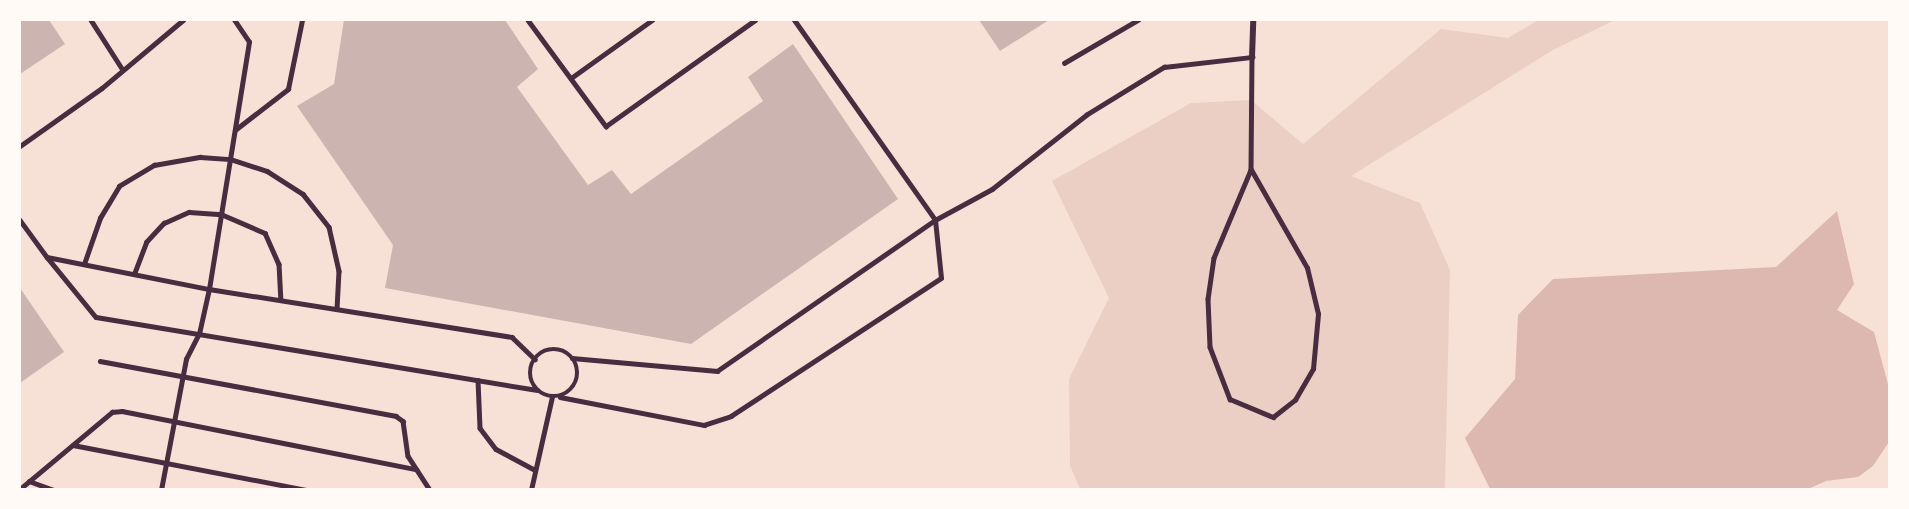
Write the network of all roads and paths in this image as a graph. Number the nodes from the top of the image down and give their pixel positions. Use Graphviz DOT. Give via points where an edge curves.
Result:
graph roads {
  1 [pos="91,20"];
  2 [pos="183,20"];
  3 [pos="234,20"];
  4 [pos="302,20"];
  5 [pos="528,20"];
  6 [pos="652,20"];
  7 [pos="755,20"];
  8 [pos="794,20"];
  9 [pos="1138,20"];
  10 [pos="1253,20"];
  11 [pos="1252,57"];
  12 [pos="1064,63"];
  13 [pos="123,70"];
  14 [pos="571,78"];
  15 [pos="235,130"];
  16 [pos="20,147"];
  17 [pos="230,159"];
  18 [pos="1251,170"];
  19 [pos="221,214"];
  20 [pos="20,220"];
  21 [pos="935,220"];
  22 [pos="47,257"];
  23 [pos="84,264"];
  24 [pos="134,274"];
  25 [pos="209,289"];
  26 [pos="281,300"];
  27 [pos="337,309"];
  28 [pos="200,334"];
  29 [pos="572,358"];
  30 [pos="535,359"];
  31 [pos="100,362"];
  32 [pos="182,376"];
  33 [pos="478,380"];
  34 [pos="537,390"];
  35 [pos="552,397"];
  36 [pos="560,397"];
  37 [pos="174,421"];
  38 [pos="73,445"];
  39 [pos="165,464"];
  40 [pos="416,470"];
  41 [pos="535,470"];
  42 [pos="29,481"];
  43 [pos="20,489"];
  44 [pos="54,489"];
  45 [pos="160,489"];
  46 [pos="306,489"];
  47 [pos="430,489"];
  48 [pos="531,489"];
  1 -- 13 [label="lane"];
  2 -- 13 [label="lane"];
  3 -- 15 [label="lane" via="249,42"];
  4 -- 15 [label="lane" via="288,89"];
  5 -- 14 [label="lane"];
  6 -- 14 [label="lane"];
  7 -- 14 [label="lane" via="606,126"];
  8 -- 21 [label="lane"];
  9 -- 12 [label="lane"];
  10 -- 11 [label="street"];
  11 -- 18 [label="lane"];
  11 -- 21 [label="lane" via="1164,67 1086,116 992,189"];
  13 -- 16 [label="lane"];
  15 -- 17 [label="lane"];
  17 -- 19 [label="lane"];
  17 -- 23 [label="lane" via="200,157 154,165 119,186 100,218"];
  17 -- 27 [label="lane" via="267,171 303,194 328,227 339,271"];
  18 -- 18 [label="lane" via="1214,258 1208,299 1210,347 1230,399 1273,417 1295,400 1313,369 1318,314 1307,268"];
  19 -- 24 [label="lane" via="189,212 164,223 146,242"];
  19 -- 25 [label="lane"];
  19 -- 26 [label="lane" via="266,233 279,264"];
  20 -- 22 [label="lane"];
  21 -- 29 [label="lane" via="717,371"];
  21 -- 36 [label="lane" via="941,278 731,416 704,425"];
  22 -- 23 [label="lane"];
  22 -- 28 [label="lane" via="96,317"];
  23 -- 24 [label="lane"];
  24 -- 25 [label="lane"];
  25 -- 26 [label="lane"];
  25 -- 28 [label="lane"];
  26 -- 27 [label="lane"];
  27 -- 30 [label="lane" via="512,337"];
  28 -- 32 [label="lane" via="186,359"];
  28 -- 33 [label="lane"];
  29 -- 30 [label="lane" via="555,349"];
  29 -- 36 [label="lane" via="577,366 577,381"];
  30 -- 34 [label="lane" via="530,375"];
  31 -- 32 [label="lane"];
  32 -- 37 [label="lane"];
  32 -- 40 [label="lane" via="396,416 403,420 408,456"];
  33 -- 34 [label="lane"];
  33 -- 41 [label="lane" via="480,428 496,449"];
  34 -- 35 [label="lane"];
  35 -- 36 [label="lane"];
  35 -- 41 [label="lane"];
  37 -- 38 [label="lane" via="112,412"];
  37 -- 39 [label="lane"];
  37 -- 40 [label="lane"];
  38 -- 39 [label="lane"];
  38 -- 42 [label="lane"];
  39 -- 45 [label="lane"];
  39 -- 46 [label="lane"];
  40 -- 47 [label="lane"];
  41 -- 48 [label="lane"];
  42 -- 43 [label="lane"];
  42 -- 44 [label="lane"];
}
